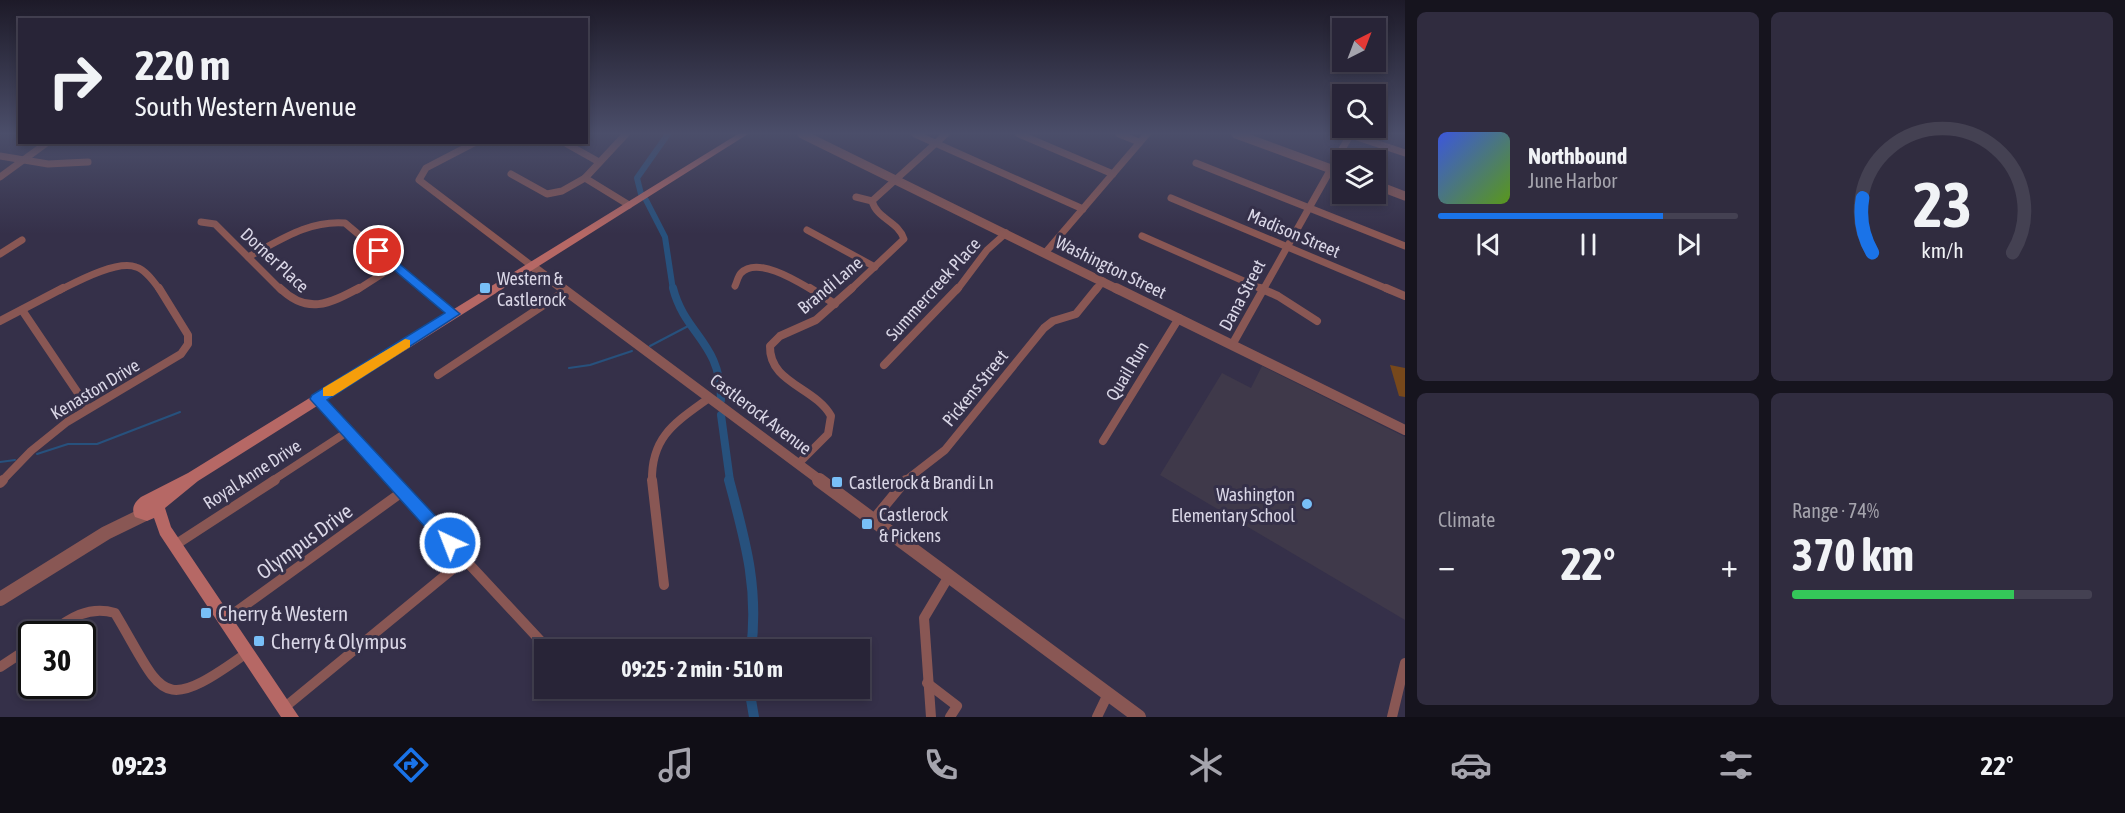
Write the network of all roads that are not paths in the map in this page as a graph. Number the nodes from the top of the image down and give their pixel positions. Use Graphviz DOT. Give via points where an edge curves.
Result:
graph roads {
  1 [pos="13,167"];
  2 [pos="427,167"];
  3 [pos="594,167"];
  4 [pos="690,167"];
  5 [pos="870,167"];
  6 [pos="910,167"];
  7 [pos="990,167"];
  8 [pos="1098,167"];
  9 [pos="1118,167"];
  10 [pos="1207,167"];
  11 [pos="1327,167"];
  12 [pos="1331,169"];
  13 [pos="511,174"];
  14 [pos="1113,174"];
  15 [pos="0,177"];
  16 [pos="585,178"];
  17 [pos="896,180"];
  18 [pos="1386,189"];
  19 [pos="1405,196"];
  20 [pos="856,197"];
  21 [pos="1171,198"];
  22 [pos="872,201"];
  23 [pos="629,205"];
  24 [pos="1308,208"];
  25 [pos="1083,209"];
  26 [pos="201,222"];
  27 [pos="807,230"];
  28 [pos="1006,234"];
  29 [pos="1142,236"];
  30 [pos="22,240"];
  31 [pos="1285,246"];
  32 [pos="1405,246"];
  33 [pos="1045,253"];
  34 [pos="0,254"];
  35 [pos="248,257"];
  36 [pos="396,265"];
  37 [pos="532,266"];
  38 [pos="875,267"];
  39 [pos="1103,281"];
  40 [pos="735,286"];
  41 [pos="1261,289"];
  42 [pos="565,291"];
  43 [pos="1405,296"];
  44 [pos="835,303"];
  45 [pos="22,310"];
  46 [pos="454,314"];
  47 [pos="1179,318"];
  48 [pos="0,321"];
  49 [pos="1317,321"];
  50 [pos="1232,345"];
  51 [pos="884,365"];
  52 [pos="438,375"];
  53 [pos="709,398"];
  54 [pos="317,399"];
  55 [pos="88,408"];
  56 [pos="1405,430"];
  57 [pos="347,432"];
  58 [pos="1103,441"];
  59 [pos="798,464"];
  60 [pos="0,483"];
  61 [pos="402,492"];
  62 [pos="150,508"];
  63 [pos="873,520"];
  64 [pos="175,544"];
  65 [pos="465,559"];
  66 [pos="949,576"];
  67 [pos="664,585"];
  68 [pos="1,597"];
  69 [pos="226,619"];
  70 [pos="68,621"];
  71 [pos="539,639"];
  72 [pos="248,652"];
  73 [pos="18,655"];
  74 [pos="1405,663"];
  75 [pos="0,667"];
  76 [pos="927,683"];
  77 [pos="1108,694"];
  78 [pos="288,712"];
  79 [pos="931,717"];
  80 [pos="950,717"];
  81 [pos="1097,717"];
  82 [pos="1139,717"];
  83 [pos="1392,717"];
  1 -- 15 [label="street"];
  2 -- 37 [label="street, Castlerock Avenue" via="419,180 426,188"];
  3 -- 16 [label="street"];
  4 -- 23 [label="main road"];
  5 -- 17 [label="street, Washington Street"];
  6 -- 17 [label="street"];
  7 -- 25 [label="street"];
  8 -- 14 [label="street"];
  9 -- 14 [label="street"];
  10 -- 24 [label="street"];
  11 -- 12 [label="street"];
  12 -- 24 [label="street, Dana Street"];
  13 -- 16 [label="street" via="550,196"];
  14 -- 25 [label="street"];
  16 -- 23 [label="street"];
  17 -- 22 [label="street"];
  17 -- 28 [label="street, Washington Street"];
  18 -- 19 [label="street"];
  20 -- 22 [label="street"];
  21 -- 31 [label="street, Madison Street"];
  22 -- 38 [label="street, Brandi Lane" via="878,214 899,228 904,237"];
  23 -- 37 [label="main road"];
  24 -- 31 [label="street, Dana Street"];
  24 -- 32 [label="street"];
  25 -- 33 [label="street"];
  26 -- 35 [label="street, Dorner Place" via="215,224"];
  27 -- 38 [label="street"];
  28 -- 33 [label="street, Washington Street"];
  28 -- 51 [label="street, Summercreek Place"];
  29 -- 41 [label="street"];
  30 -- 34 [label="street"];
  31 -- 41 [label="street, Dana Street"];
  31 -- 43 [label="street, Madison Street"];
  33 -- 39 [label="street, Washington Street"];
  35 -- 36 [label="street" via="316,224 336,221 345,223"];
  35 -- 36 [label="street, Dorner Place" via="303,306 333,301"];
  36 -- 46 [label="street"];
  37 -- 42 [label="street, Castlerock Avenue"];
  37 -- 46 [label="main road"];
  38 -- 44 [label="street, Brandi Lane"];
  39 -- 47 [label="street, Washington Street"];
  39 -- 63 [label="street, Pickens Street" via="1075,315 1044,328 945,450 910,475"];
  40 -- 44 [label="street" via="736,278 744,271 769,267"];
  41 -- 49 [label="street"];
  41 -- 50 [label="street, Dana Street"];
  42 -- 52 [label="street"];
  42 -- 53 [label="street, Castlerock Avenue"];
  44 -- 59 [label="street, Brandi Lane" via="811,324 782,334 768,350 773,367 820,401 830,413 828,433"];
  45 -- 48 [label="street"];
  45 -- 55 [label="street"];
  45 -- 55 [label="street, Kenaston Drive" via="113,266 130,265 142,270 177,312 190,336 184,352"];
  46 -- 54 [label="main road"];
  47 -- 50 [label="street, Washington Street"];
  47 -- 58 [label="street, Quail Run"];
  50 -- 56 [label="street, Washington Street"];
  53 -- 59 [label="street, Castlerock Avenue"];
  53 -- 67 [label="street" via="666,434 653,456 651,479"];
  54 -- 57 [label="street"];
  54 -- 62 [label="main road"];
  55 -- 60 [label="street, Kenaston Drive" via="31,451"];
  57 -- 61 [label="street"];
  57 -- 64 [label="street, Royal Anne Drive"];
  59 -- 63 [label="street, Castlerock Avenue"];
  61 -- 65 [label="street"];
  61 -- 69 [label="street, Olympus Drive"];
  62 -- 64 [label="main road" via="159,528"];
  62 -- 68 [label="street"];
  63 -- 66 [label="street, Castlerock Avenue"];
  64 -- 69 [label="main road"];
  65 -- 71 [label="street"];
  65 -- 78 [label="street"];
  66 -- 76 [label="street" via="924,618"];
  66 -- 77 [label="street, Castlerock Avenue"];
  69 -- 72 [label="main road"];
  70 -- 72 [label="street" via="91,610 104,608 115,613 157,683 174,691 200,686"];
  72 -- 78 [label="main road"];
  73 -- 75 [label="street"];
  74 -- 83 [label="street"];
  76 -- 79 [label="street"];
  76 -- 80 [label="street" via="957,706"];
  77 -- 81 [label="street"];
  77 -- 82 [label="street, Castlerock Avenue"];
}
